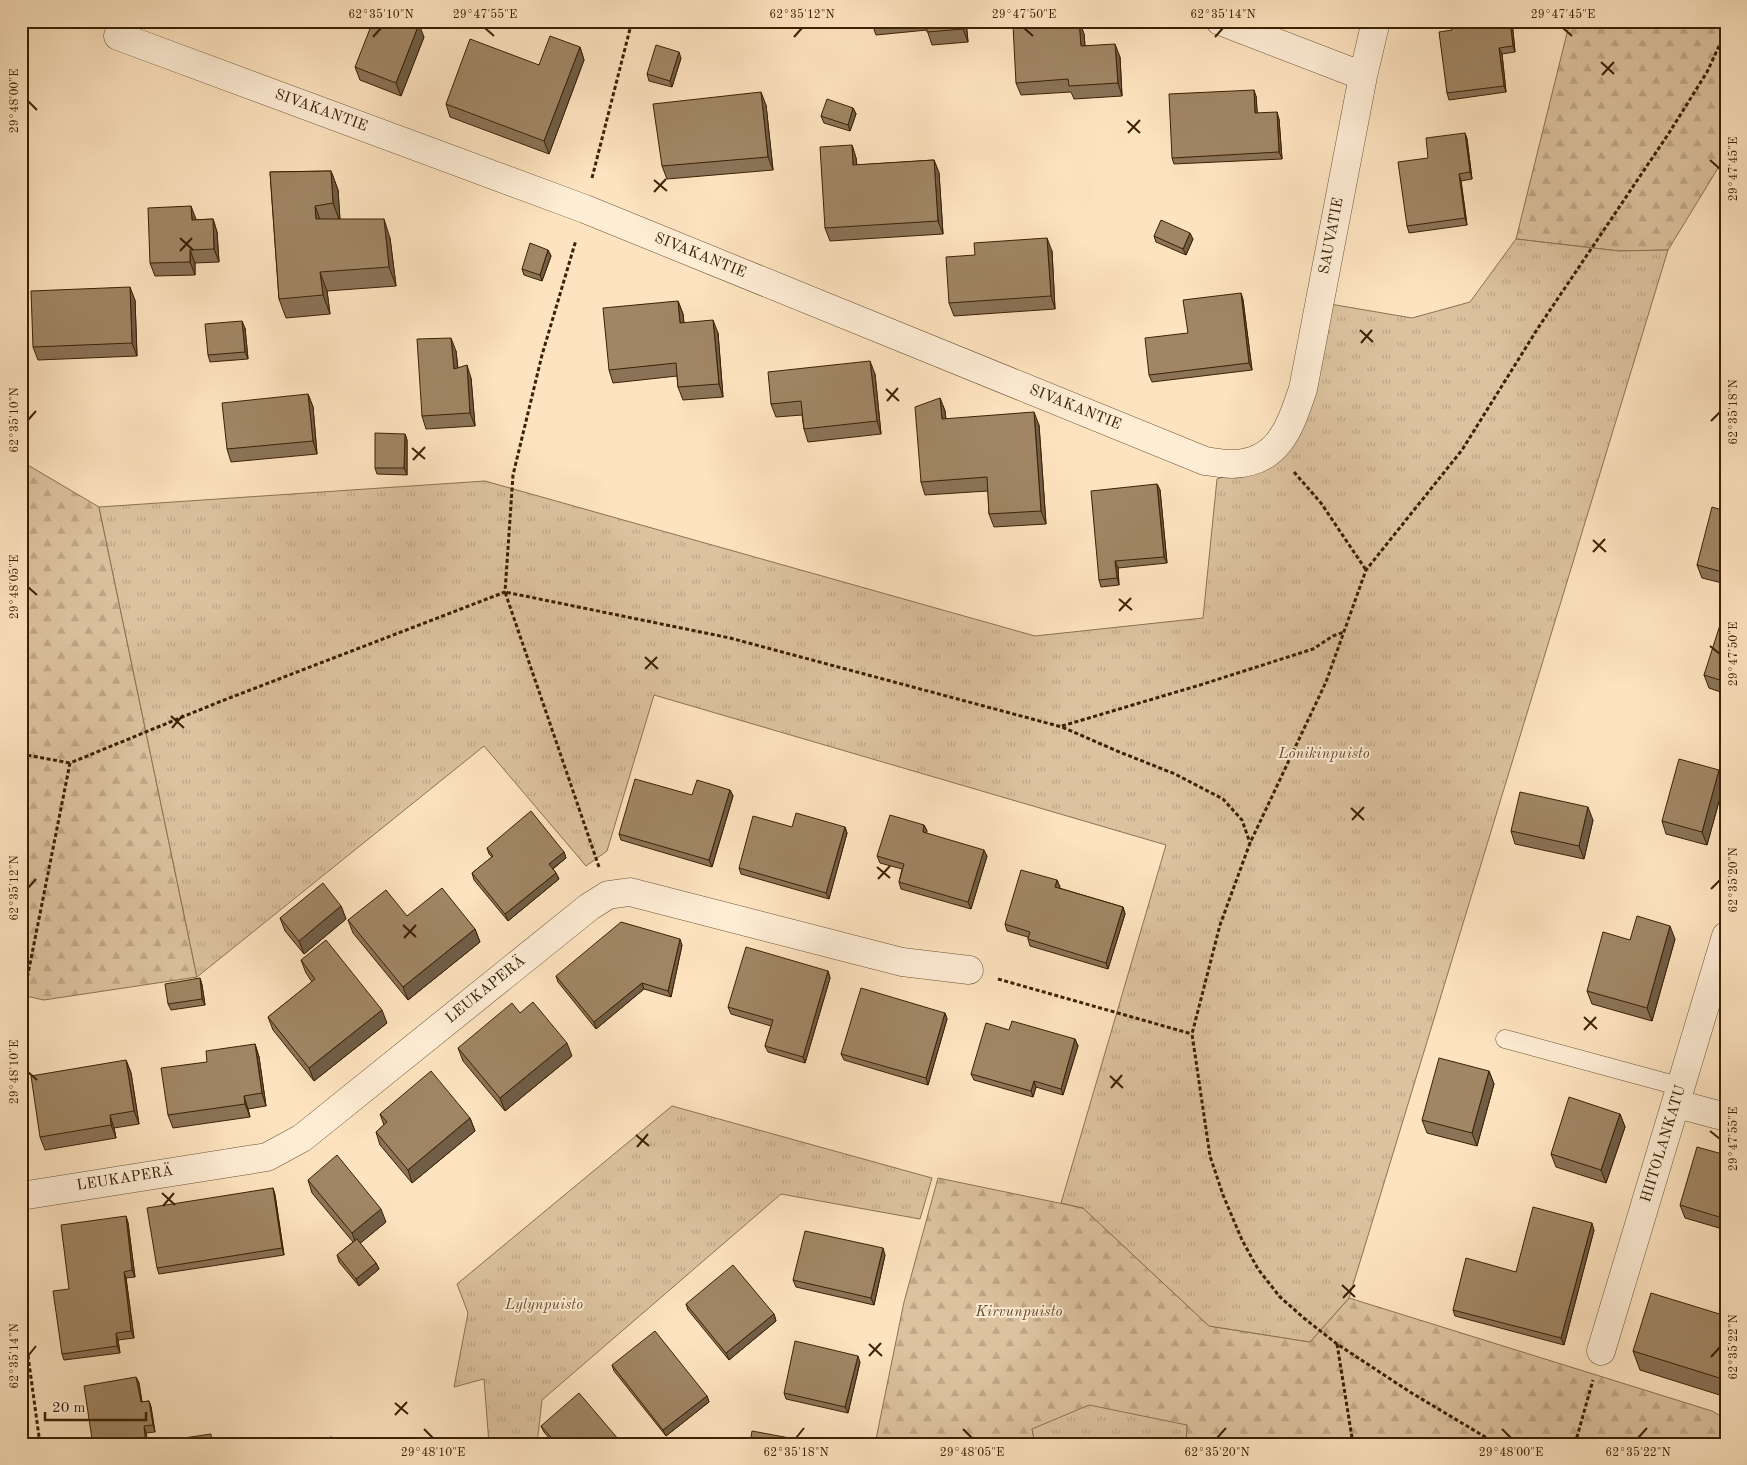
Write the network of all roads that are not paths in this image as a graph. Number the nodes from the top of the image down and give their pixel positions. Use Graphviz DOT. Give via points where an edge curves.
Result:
graph roads {
  1 [pos="1220,21"];
  2 [pos="1376,21"];
  3 [pos="118,36"];
  4 [pos="1363,76"];
  5 [pos="1277,446"];
  6 [pos="1726,936"];
  7 [pos="969,970"];
  8 [pos="1505,1039"];
  9 [pos="1679,1095"];
  10 [pos="1726,1117"];
  11 [pos="21,1196"];
  12 [pos="1602,1351"];
  1 -- 4 [label="street"];
  2 -- 4 [label="street, SAUVATIE"];
  3 -- 5 [label="street, SIVAKANTIE" via="585,209 1205,461 1232,464 1260,459"];
  4 -- 5 [label="street, SAUVATIE" via="1303,389 1291,424"];
  6 -- 9 [label="street, HIITOLANKATU"];
  7 -- 11 [label="street, LEUKAPERÄ" via="902,962 630,892 608,895 302,1138 267,1157"];
  8 -- 9 [label="lane"];
  9 -- 10 [label="street"];
  9 -- 12 [label="street, HIITOLANKATU"];
}
